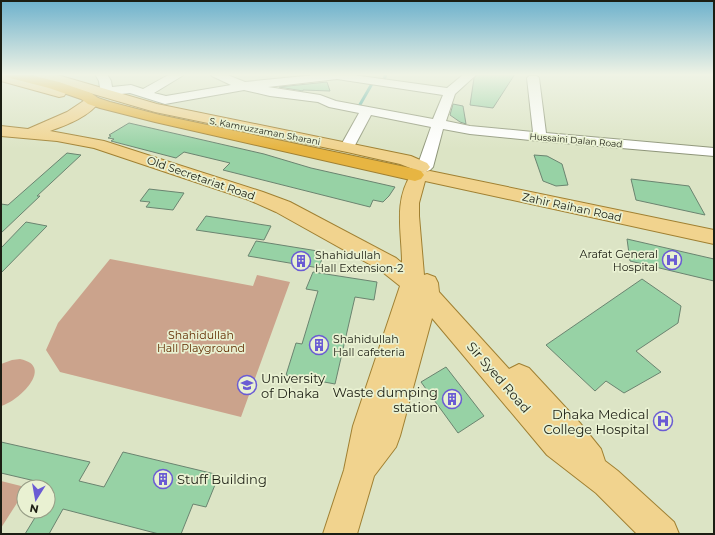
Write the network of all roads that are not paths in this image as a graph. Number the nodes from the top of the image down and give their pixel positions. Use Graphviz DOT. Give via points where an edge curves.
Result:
graph roads {
  1 [pos="92,99"];
  2 [pos="94,99"];
  3 [pos="101,99"];
  4 [pos="117,99"];
  5 [pos="156,99"];
  6 [pos="178,99"];
  7 [pos="320,99"];
  8 [pos="368,99"];
  9 [pos="447,99"];
  10 [pos="535,99"];
  11 [pos="162,103"];
  12 [pos="363,109"];
  13 [pos="438,124"];
  14 [pos="1,131"];
  15 [pos="27,132"];
  16 [pos="540,136"];
  17 [pos="78,139"];
  18 [pos="347,147"];
  19 [pos="714,152"];
  20 [pos="422,172"];
  21 [pos="714,225"];
  22 [pos="714,237"];
  23 [pos="420,282"];
  24 [pos="340,534"];
  25 [pos="662,534"];
  1 -- 15 [label="main road" via="61,122"];
  2 -- 17 [label="main road" via="77,124"];
  3 -- 20 [label="highway" via="160,119"];
  4 -- 11 [label="main road, S. Kamruzzaman Sharani"];
  5 -- 11 [label="street"];
  6 -- 11 [label="street"];
  7 -- 12 [label="street, Hussaini Dalan Road"];
  8 -- 12 [label="street"];
  9 -- 13 [label="street"];
  10 -- 16 [label="street"];
  11 -- 18 [label="main road, S. Kamruzzaman Sharani"];
  12 -- 13 [label="street, Hussaini Dalan Road"];
  12 -- 18 [label="street"];
  13 -- 16 [label="street, Hussaini Dalan Road" via="470,130"];
  13 -- 20 [label="street"];
  14 -- 15 [label="main road, Old Secretariat Road"];
  15 -- 17 [label="main road, Old Secretariat Road"];
  16 -- 19 [label="street, Hussaini Dalan Road"];
  17 -- 23 [label="main road, Old Secretariat Road" via="269,201"];
  18 -- 20 [label="main road, S. Kamruzzaman Sharani" via="405,160"];
  20 -- 21 [label="main road, Zahir Raihan Road"];
  20 -- 22 [label="main road, Zahir Raihan Road"];
  20 -- 23 [label="main road" via="414,183 409,213 410,244"];
  23 -- 24 [label="main road" via="385,436 360,470"];
  23 -- 25 [label="main road, Sir Syed Road" via="558,444 606,482"];
}
